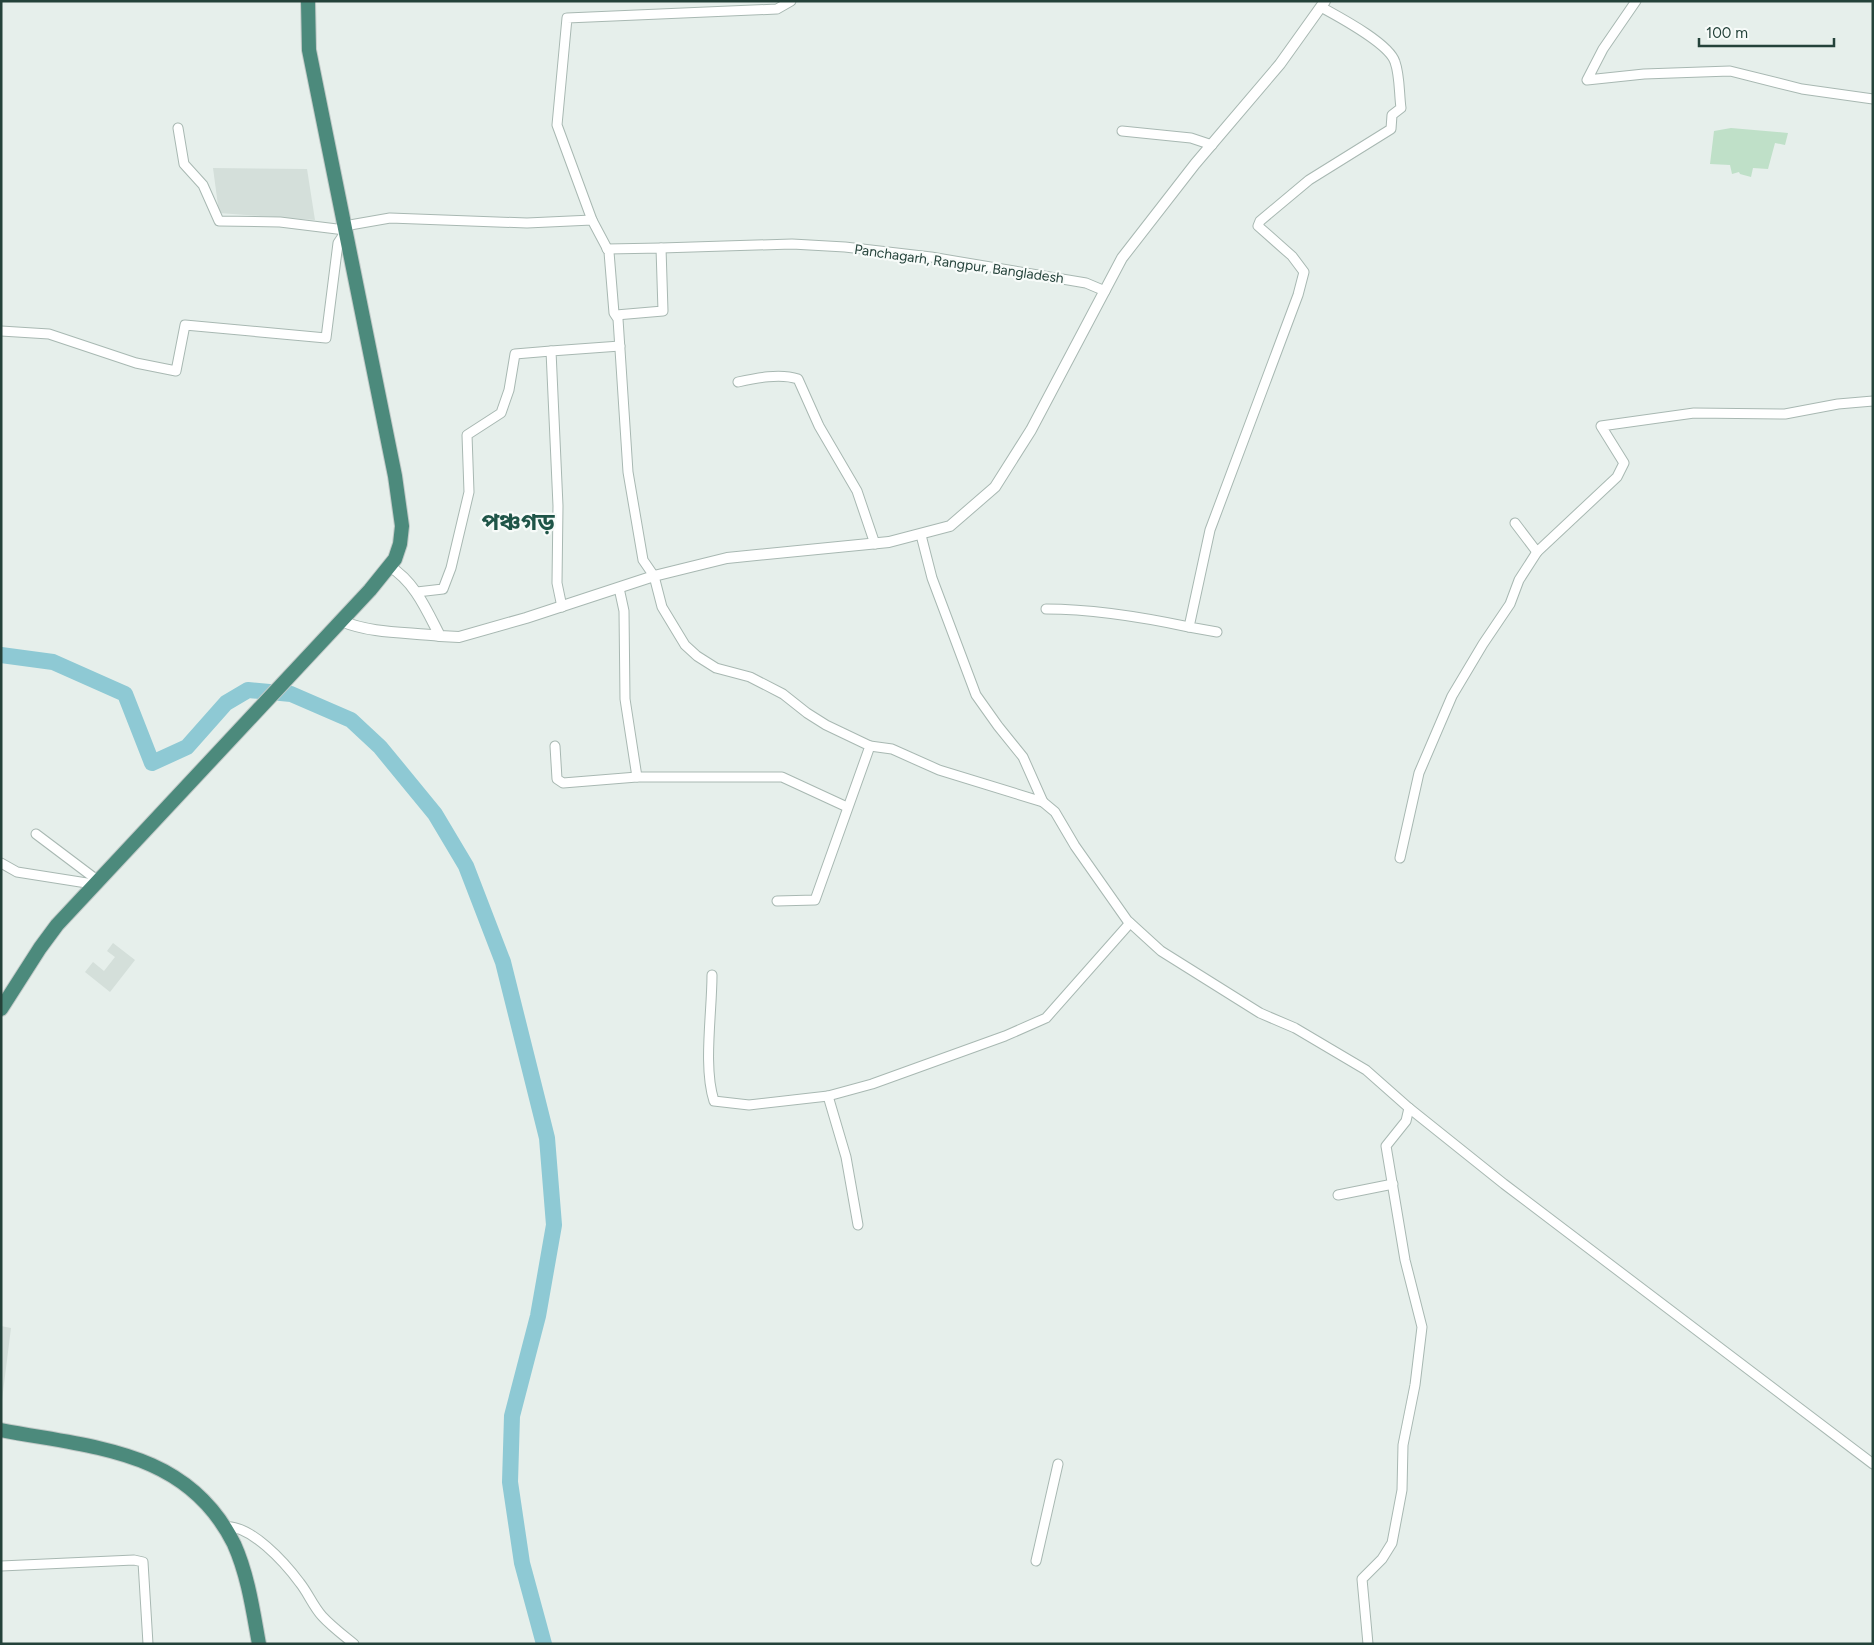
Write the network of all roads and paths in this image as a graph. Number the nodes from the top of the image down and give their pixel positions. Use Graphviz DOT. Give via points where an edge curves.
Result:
graph roads {
  1 [pos="308,1"];
  2 [pos="791,1"];
  3 [pos="1636,1"];
  4 [pos="1323,4"];
  5 [pos="1873,99"];
  6 [pos="178,128"];
  7 [pos="1122,131"];
  8 [pos="1212,145"];
  9 [pos="592,220"];
  10 [pos="345,230"];
  11 [pos="661,248"];
  12 [pos="607,249"];
  13 [pos="1105,290"];
  14 [pos="616,315"];
  15 [pos="1,331"];
  16 [pos="620,346"];
  17 [pos="551,351"];
  18 [pos="738,382"];
  19 [pos="1873,401"];
  20 [pos="1515,523"];
  21 [pos="921,535"];
  22 [pos="875,544"];
  23 [pos="1537,552"];
  24 [pos="389,566"];
  25 [pos="654,576"];
  26 [pos="619,588"];
  27 [pos="417,592"];
  28 [pos="562,606"];
  29 [pos="1046,609"];
  30 [pos="341,621"];
  31 [pos="1189,627"];
  32 [pos="1217,632"];
  33 [pos="440,636"];
  34 [pos="554,746"];
  35 [pos="870,746"];
  36 [pos="637,777"];
  37 [pos="1043,802"];
  38 [pos="847,807"];
  39 [pos="36,834"];
  40 [pos="1400,858"];
  41 [pos="1,864"];
  42 [pos="95,882"];
  43 [pos="777,900"];
  44 [pos="1130,923"];
  45 [pos="712,975"];
  46 [pos="1,1009"];
  47 [pos="828,1096"];
  48 [pos="1409,1108"];
  49 [pos="1393,1184"];
  50 [pos="1338,1195"];
  51 [pos="858,1225"];
  52 [pos="1,1430"];
  53 [pos="1058,1464"];
  54 [pos="1873,1464"];
  55 [pos="224,1527"];
  56 [pos="1036,1561"];
  57 [pos="1,1566"];
  58 [pos="148,1644"];
  59 [pos="259,1644"];
  60 [pos="354,1644"];
  61 [pos="1368,1644"];
  1 -- 10 [label="highway" via="309,50"];
  2 -- 9 [label="street" via="777,9 567,18 557,125"];
  3 -- 5 [label="street" via="1603,49 1587,80 1730,71 1802,89"];
  4 -- 8 [label="street" via="1280,64"];
  4 -- 31 [label="street" via="1386,50 1395,61 1402,108 1392,115 1391,129 1309,180 1260,220 1258,226 1292,256 1304,272 1210,530"];
  6 -- 10 [label="street" via="184,164 203,185 219,221 280,222"];
  7 -- 8 [label="street" via="1191,138"];
  8 -- 13 [label="street" via="1122,258"];
  9 -- 10 [label="street" via="527,223 390,218 350,225"];
  9 -- 12 [label="street"];
  10 -- 15 [label="street" via="338,243 326,338 185,325 176,371 136,363 49,334"];
  10 -- 24 [label="highway" via="395,476 402,526 399,552"];
  11 -- 12 [label="street, Panchagarh, Rangpur, Bangladesh"];
  11 -- 13 [label="street, Panchagarh, Rangpur, Bangladesh" via="792,244 845,247 930,257 1086,283"];
  11 -- 14 [label="street" via="663,311"];
  12 -- 14 [label="street"];
  13 -- 21 [label="street" via="1030,430 995,487 950,526"];
  14 -- 16 [label="street"];
  16 -- 17 [label="street"];
  16 -- 25 [label="street" via="628,472 643,560"];
  17 -- 27 [label="street" via="514,354 509,390 501,413 467,435 469,492 451,568 443,589"];
  17 -- 28 [label="street" via="558,514 557,583"];
  18 -- 22 [label="street" via="791,376 798,379 819,426 857,491"];
  19 -- 23 [label="street" via="1785,414 1694,413 1601,426 1624,463 1617,477"];
  20 -- 23 [label="street"];
  21 -- 22 [label="street"];
  21 -- 37 [label="street" via="935,588 976,695 1023,757"];
  22 -- 25 [label="street" via="727,558"];
  23 -- 40 [label="street" via="1519,580 1510,604 1452,696 1419,773"];
  24 -- 27 [label="street" via="404,575"];
  24 -- 30 [label="highway"];
  25 -- 26 [label="street"];
  25 -- 35 [label="street" via="662,607 685,645 697,656 716,668 750,677 783,694 820,721"];
  26 -- 28 [label="street"];
  26 -- 36 [label="street" via="624,611 625,699"];
  27 -- 33 [label="street"];
  28 -- 33 [label="street" via="459,637"];
  29 -- 31 [label="street" via="1114,613"];
  30 -- 33 [label="street" via="382,632"];
  30 -- 42 [label="highway"];
  31 -- 32 [label="street"];
  34 -- 36 [label="street" via="557,779 563,783"];
  35 -- 37 [label="street" via="892,749 940,770"];
  35 -- 38 [label="street"];
  36 -- 38 [label="street" via="782,777"];
  37 -- 44 [label="street" via="1056,812 1075,846"];
  38 -- 43 [label="street" via="815,900"];
  39 -- 42 [label="street"];
  41 -- 42 [label="street" via="17,872"];
  42 -- 46 [label="highway" via="40,948"];
  44 -- 47 [label="street" via="1046,1018 1006,1036 872,1084"];
  44 -- 48 [label="street" via="1161,951 1213,984 1366,1070"];
  45 -- 47 [label="street" via="709,1065 714,1102 749,1105"];
  47 -- 51 [label="street" via="848,1165"];
  48 -- 49 [label="street" via="1406,1121 1386,1146"];
  48 -- 54 [label="street"];
  49 -- 50 [label="street"];
  49 -- 61 [label="street" via="1405,1260 1422,1328 1403,1445 1402,1490 1392,1542 1382,1559 1362,1579"];
  52 -- 55 [label="highway" via="118,1452 148,1461 190,1488"];
  53 -- 56 [label="street"];
  55 -- 59 [label="highway" via="240,1560"];
  55 -- 60 [label="street" via="230,1526 249,1534 269,1549 301,1584 321,1615"];
  57 -- 58 [label="street" via="143,1562"];
}
